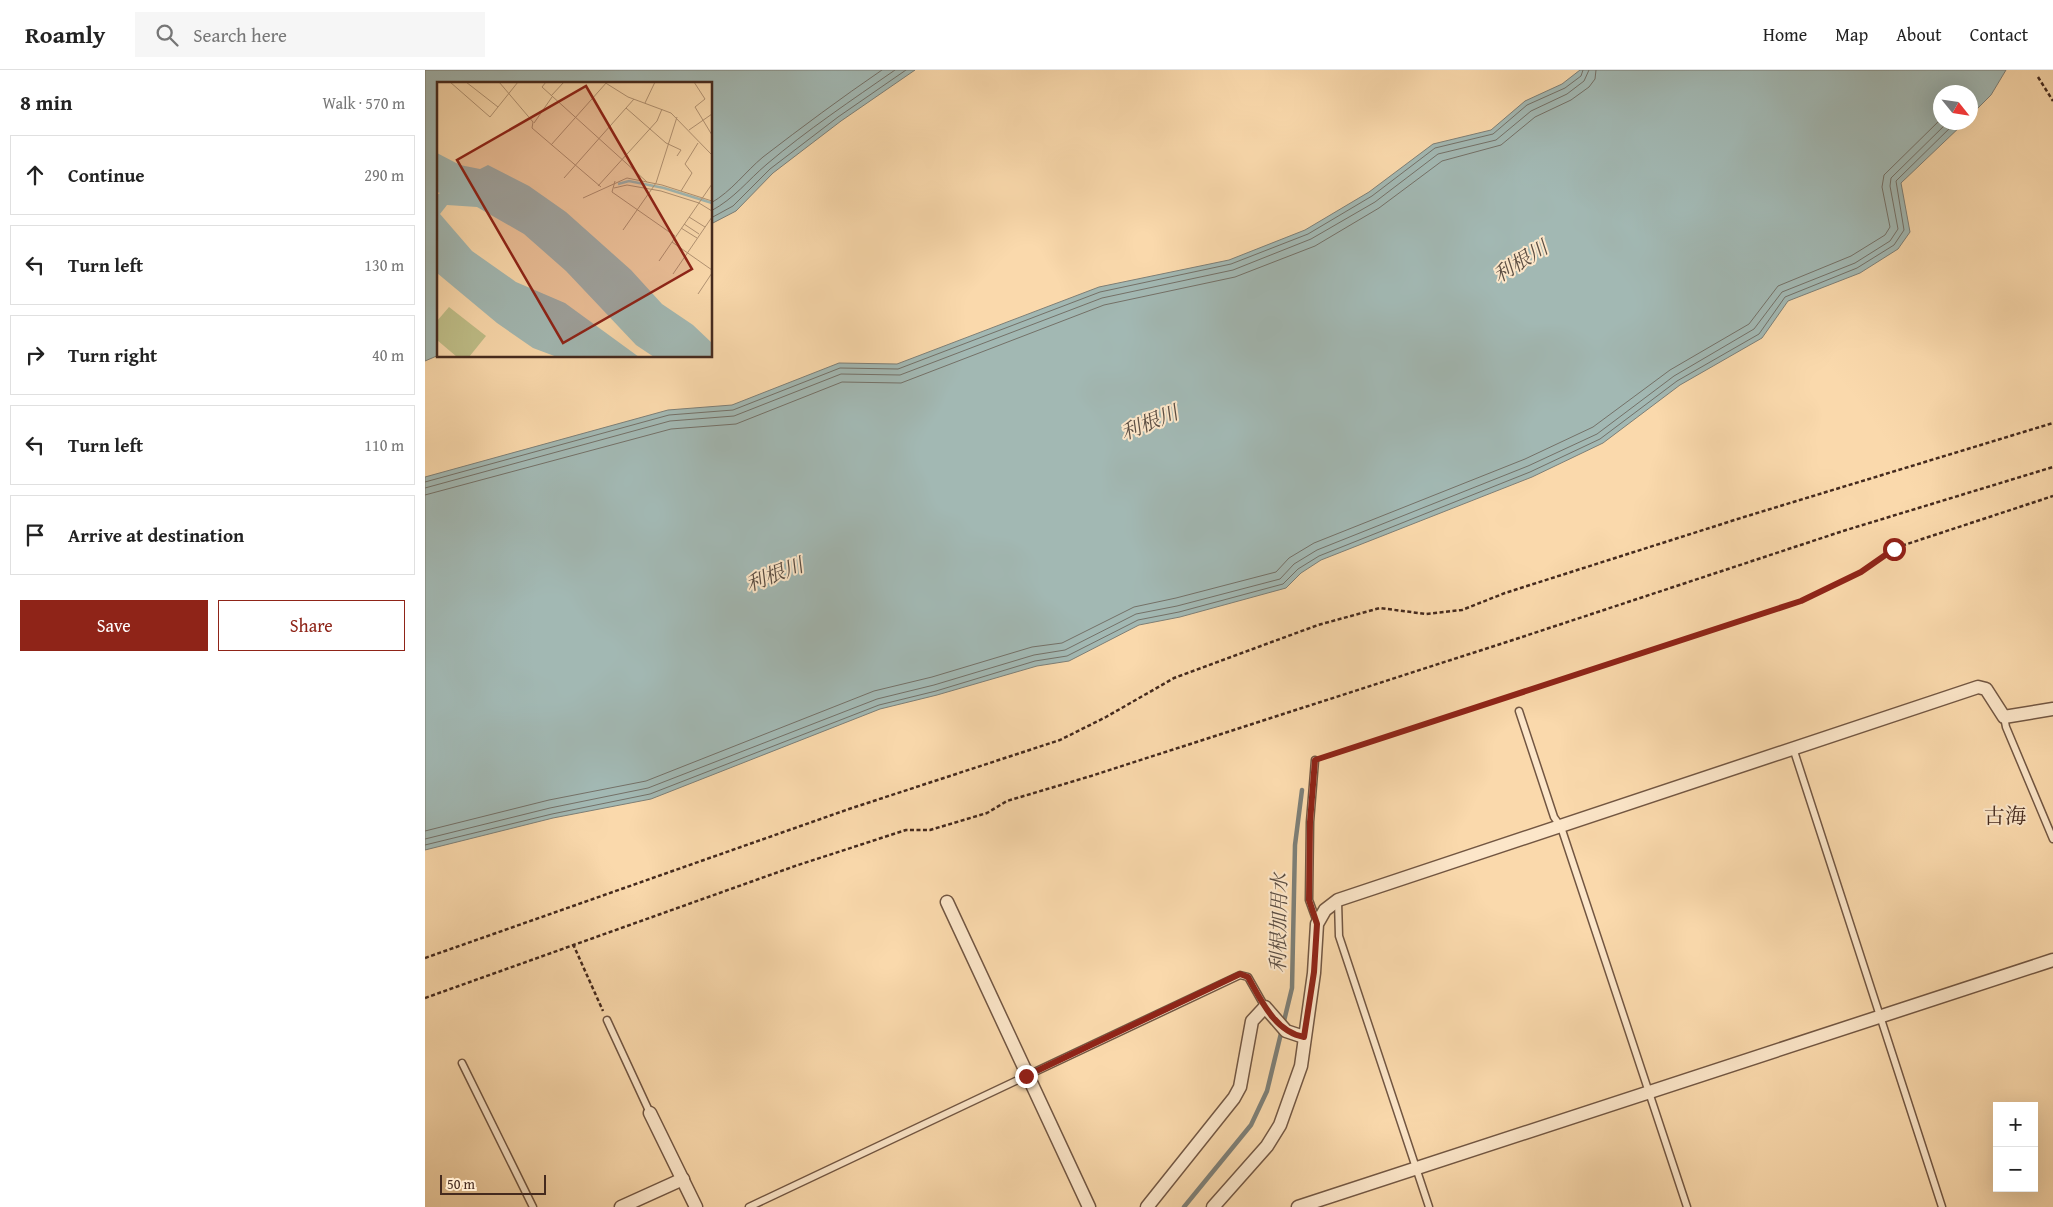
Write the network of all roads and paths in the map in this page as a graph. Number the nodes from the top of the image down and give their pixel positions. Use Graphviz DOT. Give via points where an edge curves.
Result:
graph roads {
  1 [pos="2039,76"];
  2 [pos="2053,100"];
  3 [pos="2053,423"];
  4 [pos="2053,467"];
  5 [pos="2053,496"];
  6 [pos="2053,709"];
  7 [pos="1519,711"];
  8 [pos="2004,717"];
  9 [pos="1793,748"];
  10 [pos="1315,760"];
  11 [pos="1561,827"];
  12 [pos="2053,839"];
  13 [pos="1338,900"];
  14 [pos="947,902"];
  15 [pos="1317,924"];
  16 [pos="573,944"];
  17 [pos="425,958"];
  18 [pos="2053,960"];
  19 [pos="425,998"];
  20 [pos="1265,1007"];
  21 [pos="1880,1017"];
  22 [pos="607,1020"];
  23 [pos="1304,1037"];
  24 [pos="462,1063"];
  25 [pos="1026,1076"];
  26 [pos="1649,1092"];
  27 [pos="650,1113"];
  28 [pos="1416,1168"];
  29 [pos="683,1179"];
  30 [pos="533,1207"];
  31 [pos="621,1207"];
  32 [pos="696,1207"];
  33 [pos="749,1207"];
  34 [pos="1089,1207"];
  35 [pos="1147,1207"];
  36 [pos="1213,1207"];
  37 [pos="1298,1207"];
  38 [pos="1429,1207"];
  39 [pos="1687,1207"];
  40 [pos="1943,1207"];
  1 -- 2 [label="path"];
  3 -- 17 [label="path" via="1735,520 1505,593 1462,610 1426,614 1381,608 1318,625 1174,678 1060,740 840,812"];
  4 -- 16 [label="path" via="1843,531 1007,801 987,813 930,830 906,830"];
  5 -- 10 [label="path" via="1899,547 1861,572 1801,601"];
  6 -- 8 [label="street"];
  7 -- 11 [label="lane" via="1554,817"];
  8 -- 9 [label="street" via="1987,689 1978,688"];
  8 -- 12 [label="lane"];
  9 -- 11 [label="street"];
  9 -- 21 [label="lane"];
  10 -- 15 [label="lane" via="1309,900"];
  11 -- 13 [label="street"];
  11 -- 26 [label="lane"];
  13 -- 15 [label="street" via="1325,910"];
  13 -- 28 [label="lane" via="1339,936"];
  14 -- 25 [label="street"];
  15 -- 23 [label="street" via="1314,972"];
  16 -- 19 [label="path"];
  16 -- 22 [label="path"];
  18 -- 21 [label="street"];
  20 -- 23 [label="street" via="1286,1031"];
  20 -- 25 [label="lane" via="1248,977 1240,974"];
  20 -- 35 [label="street" via="1252,1022 1240,1087 1234,1098"];
  21 -- 26 [label="street"];
  21 -- 40 [label="lane"];
  22 -- 27 [label="lane"];
  23 -- 36 [label="street" via="1301,1066 1280,1125 1267,1146"];
  24 -- 30 [label="lane"];
  25 -- 33 [label="lane"];
  25 -- 34 [label="street"];
  26 -- 28 [label="street"];
  26 -- 39 [label="lane"];
  27 -- 29 [label="street"];
  28 -- 37 [label="street"];
  28 -- 38 [label="lane"];
  29 -- 31 [label="street"];
  29 -- 32 [label="street"];
}
